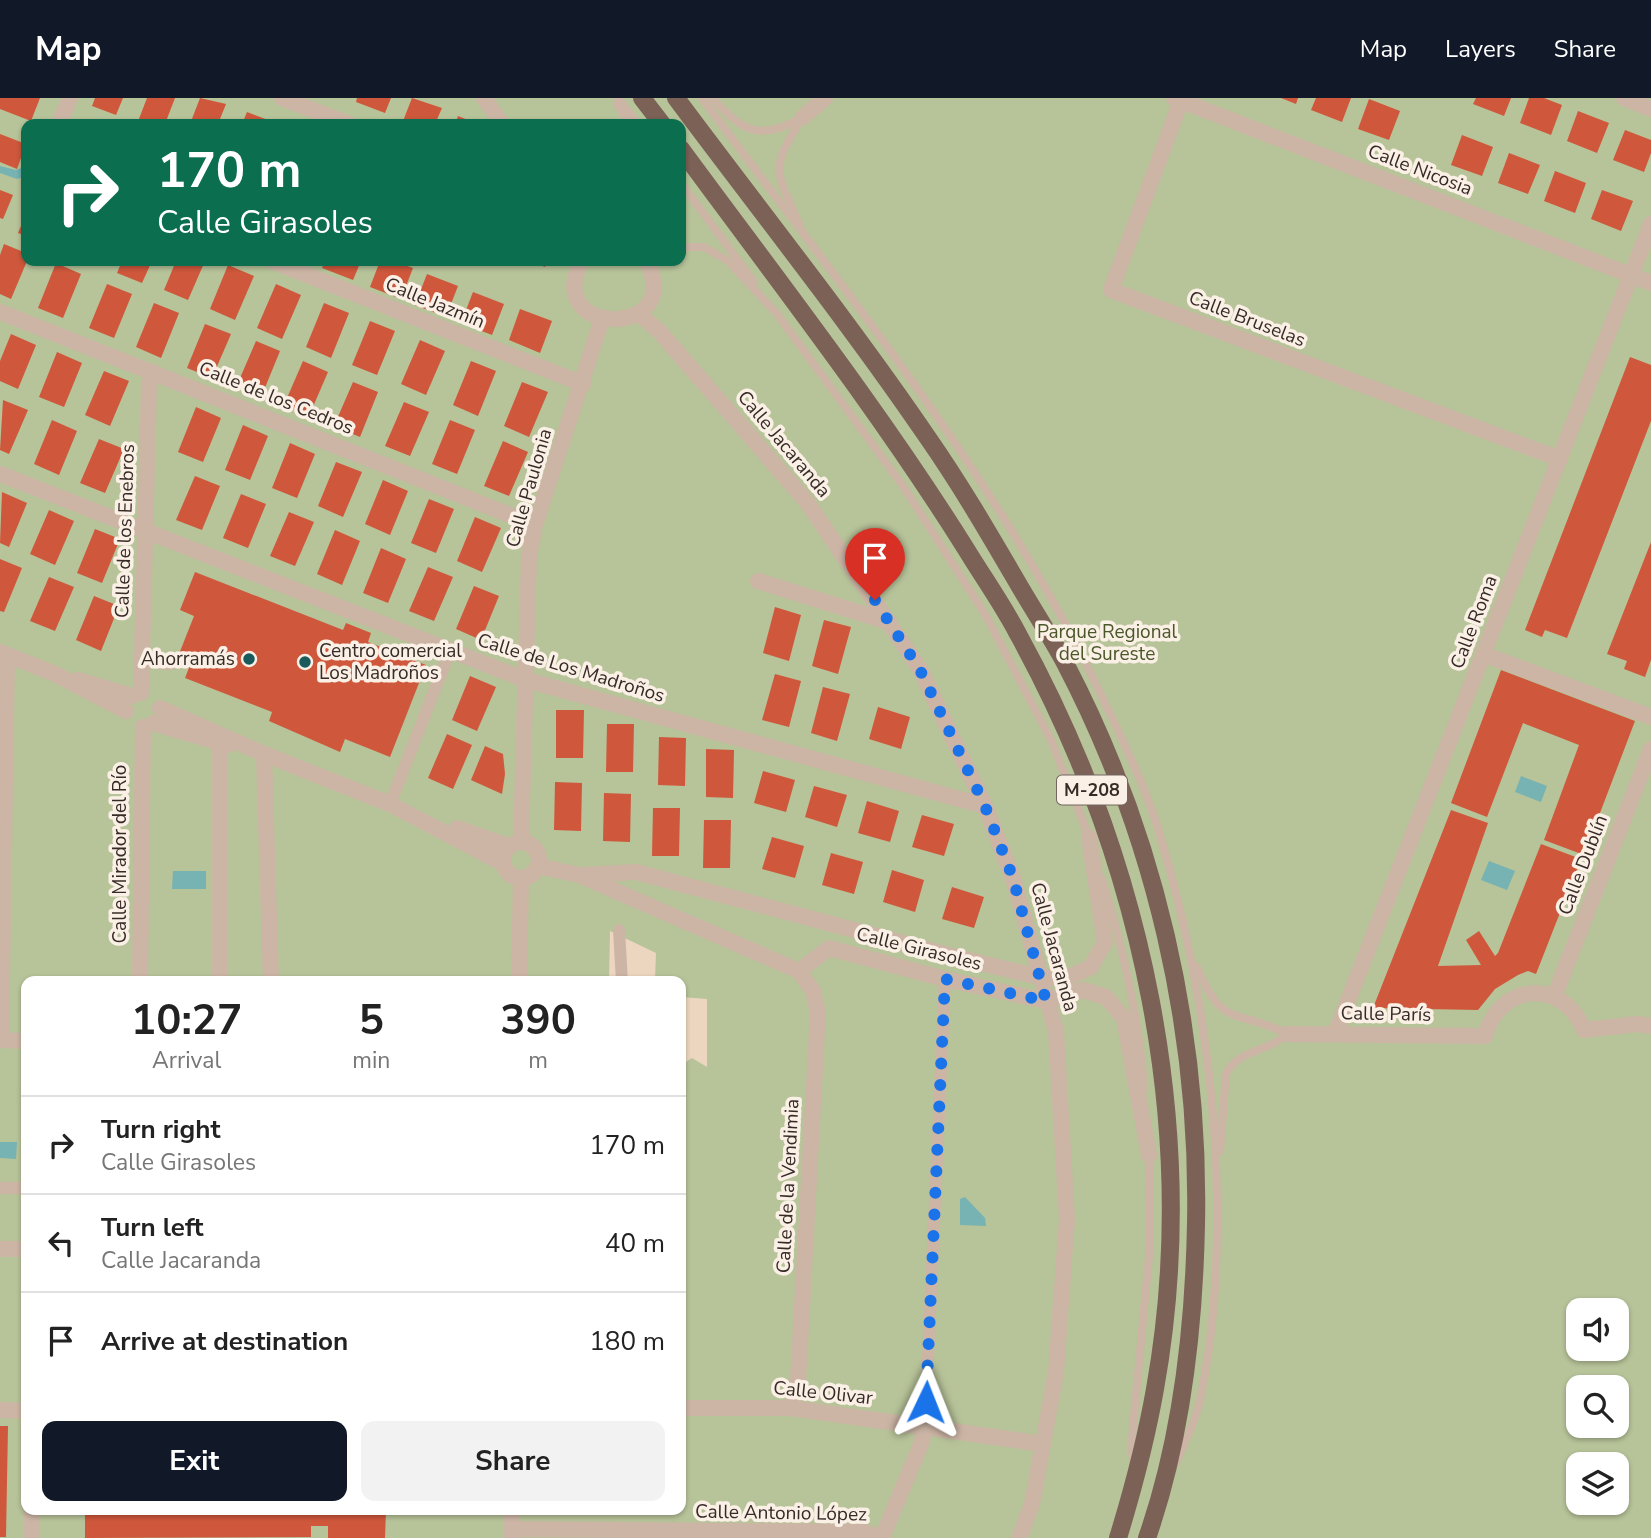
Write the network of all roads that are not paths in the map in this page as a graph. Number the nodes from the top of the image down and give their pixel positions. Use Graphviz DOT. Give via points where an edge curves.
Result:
graph roads {
  1 [pos="70,98"];
  2 [pos="282,98"];
  3 [pos="484,98"];
  4 [pos="616,98"];
  5 [pos="642,98"];
  6 [pos="676,98"];
  7 [pos="702,98"];
  8 [pos="712,98"];
  9 [pos="825,98"];
  10 [pos="1624,98"];
  11 [pos="1179,99"];
  12 [pos="1651,108"];
  13 [pos="803,117"];
  14 [pos="61,119"];
  15 [pos="336,119"];
  16 [pos="499,119"];
  17 [pos="626,119"];
  18 [pos="634,119"];
  19 [pos="658,119"];
  20 [pos="686,156"];
  21 [pos="686,190"];
  22 [pos="1651,224"];
  23 [pos="805,239"];
  24 [pos="686,247"];
  25 [pos="284,266"];
  26 [pos="580,266"];
  27 [pos="653,266"];
  28 [pos="1631,275"];
  29 [pos="1651,283"];
  30 [pos="0,312"];
  31 [pos="638,313"];
  32 [pos="777,314"];
  33 [pos="602,320"];
  34 [pos="153,372"];
  35 [pos="583,384"];
  36 [pos="1560,459"];
  37 [pos="0,474"];
  38 [pos="536,525"];
  39 [pos="147,533"];
  40 [pos="758,581"];
  41 [pos="889,622"];
  42 [pos="450,651"];
  43 [pos="4,654"];
  44 [pos="1483,654"];
  45 [pos="142,659"];
  46 [pos="170,663"];
  47 [pos="526,680"];
  48 [pos="133,700"];
  49 [pos="1651,717"];
  50 [pos="152,719"];
  51 [pos="220,743"];
  52 [pos="1651,749"];
  53 [pos="262,754"];
  54 [pos="2,801"];
  55 [pos="390,804"];
  56 [pos="985,806"];
  57 [pos="414,815"];
  58 [pos="1089,837"];
  59 [pos="515,844"];
  60 [pos="502,863"];
  61 [pos="538,866"];
  62 [pos="579,875"];
  63 [pos="521,878"];
  64 [pos="1,908"];
  65 [pos="835,926"];
  66 [pos="619,930"];
  67 [pos="829,948"];
  68 [pos="1191,951"];
  69 [pos="799,971"];
  70 [pos="140,976"];
  71 [pos="220,976"];
  72 [pos="271,976"];
  73 [pos="519,976"];
  74 [pos="622,976"];
  75 [pos="1039,977"];
  76 [pos="945,979"];
  77 [pos="1554,997"];
  78 [pos="1046,1001"];
  79 [pos="1651,1026"];
  80 [pos="1287,1034"];
  81 [pos="1335,1034"];
  82 [pos="1,1040"];
  83 [pos="21,1041"];
  84 [pos="1149,1155"];
  85 [pos="1218,1179"];
  86 [pos="0,1188"];
  87 [pos="21,1188"];
  88 [pos="0,1248"];
  89 [pos="21,1249"];
  90 [pos="686,1408"];
  91 [pos="791,1408"];
  92 [pos="0,1410"];
  93 [pos="21,1411"];
  94 [pos="925,1425"];
  95 [pos="1043,1444"];
  96 [pos="1137,1475"];
  97 [pos="32,1515"];
  98 [pos="512,1515"];
  99 [pos="1154,1518"];
  100 [pos="512,1534"];
  101 [pos="737,1536"];
  102 [pos="32,1538"];
  103 [pos="882,1538"];
  104 [pos="1019,1538"];
  105 [pos="1118,1538"];
  106 [pos="1147,1538"];
  1 -- 14 [label="street"];
  2 -- 15 [label="street"];
  3 -- 16 [label="street"];
  4 -- 17 [label="lane"];
  4 -- 18 [label="lane"];
  5 -- 19 [label="main road"];
  6 -- 99 [label="main road, M-208" via="928,437 981,521 1065,662 1114,769 1151,878 1186,1035 1197,1159 1193,1302 1180,1409"];
  7 -- 23 [label="lane"];
  8 -- 13 [label="lane" via="732,120 753,132 780,130"];
  9 -- 13 [label="street"];
  10 -- 12 [label="street"];
  11 -- 28 [label="street, Calle Nicosia"];
  11 -- 36 [label="street, Calle Bruselas" via="1111,290"];
  13 -- 23 [label="lane" via="782,150 777,172"];
  20 -- 96 [label="main road, M-208" via="932,495 1018,632 1091,787 1138,933 1164,1081 1170,1252 1156,1387"];
  21 -- 32 [label="lane"];
  22 -- 28 [label="street, Calle Roma"];
  23 -- 68 [label="lane" via="951,438 1019,541 1074,637 1155,820"];
  24 -- 32 [label="lane" via="704,247 728,261"];
  25 -- 35 [label="street, Calle Jazmín"];
  26 -- 33 [label="street" via="577,294 591,314"];
  27 -- 31 [label="street" via="652,293"];
  28 -- 29 [label="street, Calle Nicosia"];
  28 -- 36 [label="street, Calle Roma"];
  30 -- 34 [label="street, Calle de los Cedros"];
  31 -- 33 [label="street" via="627,319"];
  31 -- 41 [label="street, Calle Jacaranda" via="659,331 807,502"];
  32 -- 58 [label="lane" via="903,486 985,614 1051,740"];
  33 -- 35 [label="street, Calle Paulonia"];
  34 -- 38 [label="street, Calle de los Cedros"];
  34 -- 39 [label="street, Calle de los Enebros" via="149,384"];
  35 -- 38 [label="street, Calle Paulonia"];
  36 -- 44 [label="street, Calle Roma"];
  37 -- 39 [label="street, Calle de Los Madroños"];
  38 -- 47 [label="street, Calle Paulonia" via="529,556"];
  39 -- 42 [label="street, Calle de Los Madroños"];
  39 -- 45 [label="street, Calle de los Enebros"];
  40 -- 41 [label="street"];
  41 -- 56 [label="street, Calle Jacaranda" via="920,670"];
  42 -- 47 [label="street, Calle de Los Madroños"];
  42 -- 55 [label="street"];
  43 -- 48 [label="street"];
  43 -- 54 [label="street"];
  44 -- 49 [label="street"];
  44 -- 81 [label="street, Calle Roma"];
  45 -- 46 [label="street"];
  45 -- 48 [label="street, Calle de los Enebros"];
  47 -- 56 [label="street, Calle de Los Madroños"];
  47 -- 59 [label="street, Calle Paulonia"];
  48 -- 50 [label="street" via="135,725"];
  48 -- 50 [label="street" via="157,700"];
  50 -- 51 [label="street"];
  50 -- 53 [label="street"];
  50 -- 70 [label="street, Calle Mirador del Río"];
  51 -- 53 [label="street"];
  51 -- 71 [label="street"];
  52 -- 77 [label="street, Calle Dublín"];
  53 -- 55 [label="street"];
  53 -- 72 [label="street"];
  54 -- 64 [label="street"];
  55 -- 57 [label="street"];
  56 -- 75 [label="street, Calle Jacaranda" via="1013,878"];
  57 -- 59 [label="street"];
  57 -- 60 [label="street"];
  58 -- 75 [label="street, Calle Girasoles" via="1105,942 1091,967 1067,978"];
  58 -- 84 [label="lane" via="1112,913 1140,1043"];
  59 -- 60 [label="street"];
  59 -- 61 [label="street" via="531,845"];
  60 -- 63 [label="street" via="511,876"];
  61 -- 62 [label="street, Calle Girasoles"];
  61 -- 63 [label="street"];
  62 -- 65 [label="street, Calle Girasoles" via="636,872"];
  62 -- 69 [label="street, Calle Girasoles"];
  63 -- 73 [label="street"];
  64 -- 82 [label="street"];
  65 -- 67 [label="street"];
  65 -- 75 [label="street, Calle Girasoles"];
  66 -- 74 [label="street"];
  67 -- 69 [label="street, Calle Girasoles"];
  67 -- 76 [label="street, Calle Girasoles"];
  68 -- 80 [label="lane" via="1209,998 1236,1018"];
  68 -- 85 [label="lane" via="1209,1057"];
  69 -- 91 [label="street, Calle de la Vendimia" via="813,991 818,1013 799,1381"];
  75 -- 78 [label="street, Calle Jacaranda"];
  76 -- 78 [label="street, Calle Girasoles"];
  76 -- 94 [label="street"];
  77 -- 79 [label="street" via="1576,1013 1584,1030"];
  77 -- 81 [label="street, Calle París" via="1532,993 1510,1000 1494,1015 1485,1036"];
  78 -- 84 [label="street, Calle Girasoles" via="1083,990 1106,997 1124,1018"];
  78 -- 95 [label="street, Calle Jacaranda" via="1055,1031 1067,1219 1056,1372"];
  80 -- 81 [label="street, Calle París"];
  80 -- 85 [label="lane" via="1278,1043 1244,1053 1226,1074"];
  82 -- 83 [label="street"];
  84 -- 96 [label="lane" via="1150,1245 1131,1449"];
  85 -- 99 [label="lane" via="1216,1283 1200,1403"];
  86 -- 87 [label="street"];
  88 -- 89 [label="street"];
  90 -- 91 [label="street, Calle Olivar"];
  91 -- 94 [label="street, Calle Olivar"];
  92 -- 93 [label="street"];
  94 -- 95 [label="street, Calle Olivar"];
  94 -- 103 [label="street"];
  95 -- 104 [label="street, Calle Jacaranda" via="1032,1504"];
  96 -- 105 [label="main road, M-208"];
  97 -- 102 [label="street"];
  98 -- 100 [label="street"];
  99 -- 106 [label="main road, M-208"];
  100 -- 101 [label="street, Calle Antonio López"];
  101 -- 103 [label="street, Calle Antonio López" via="865,1532"];
}
